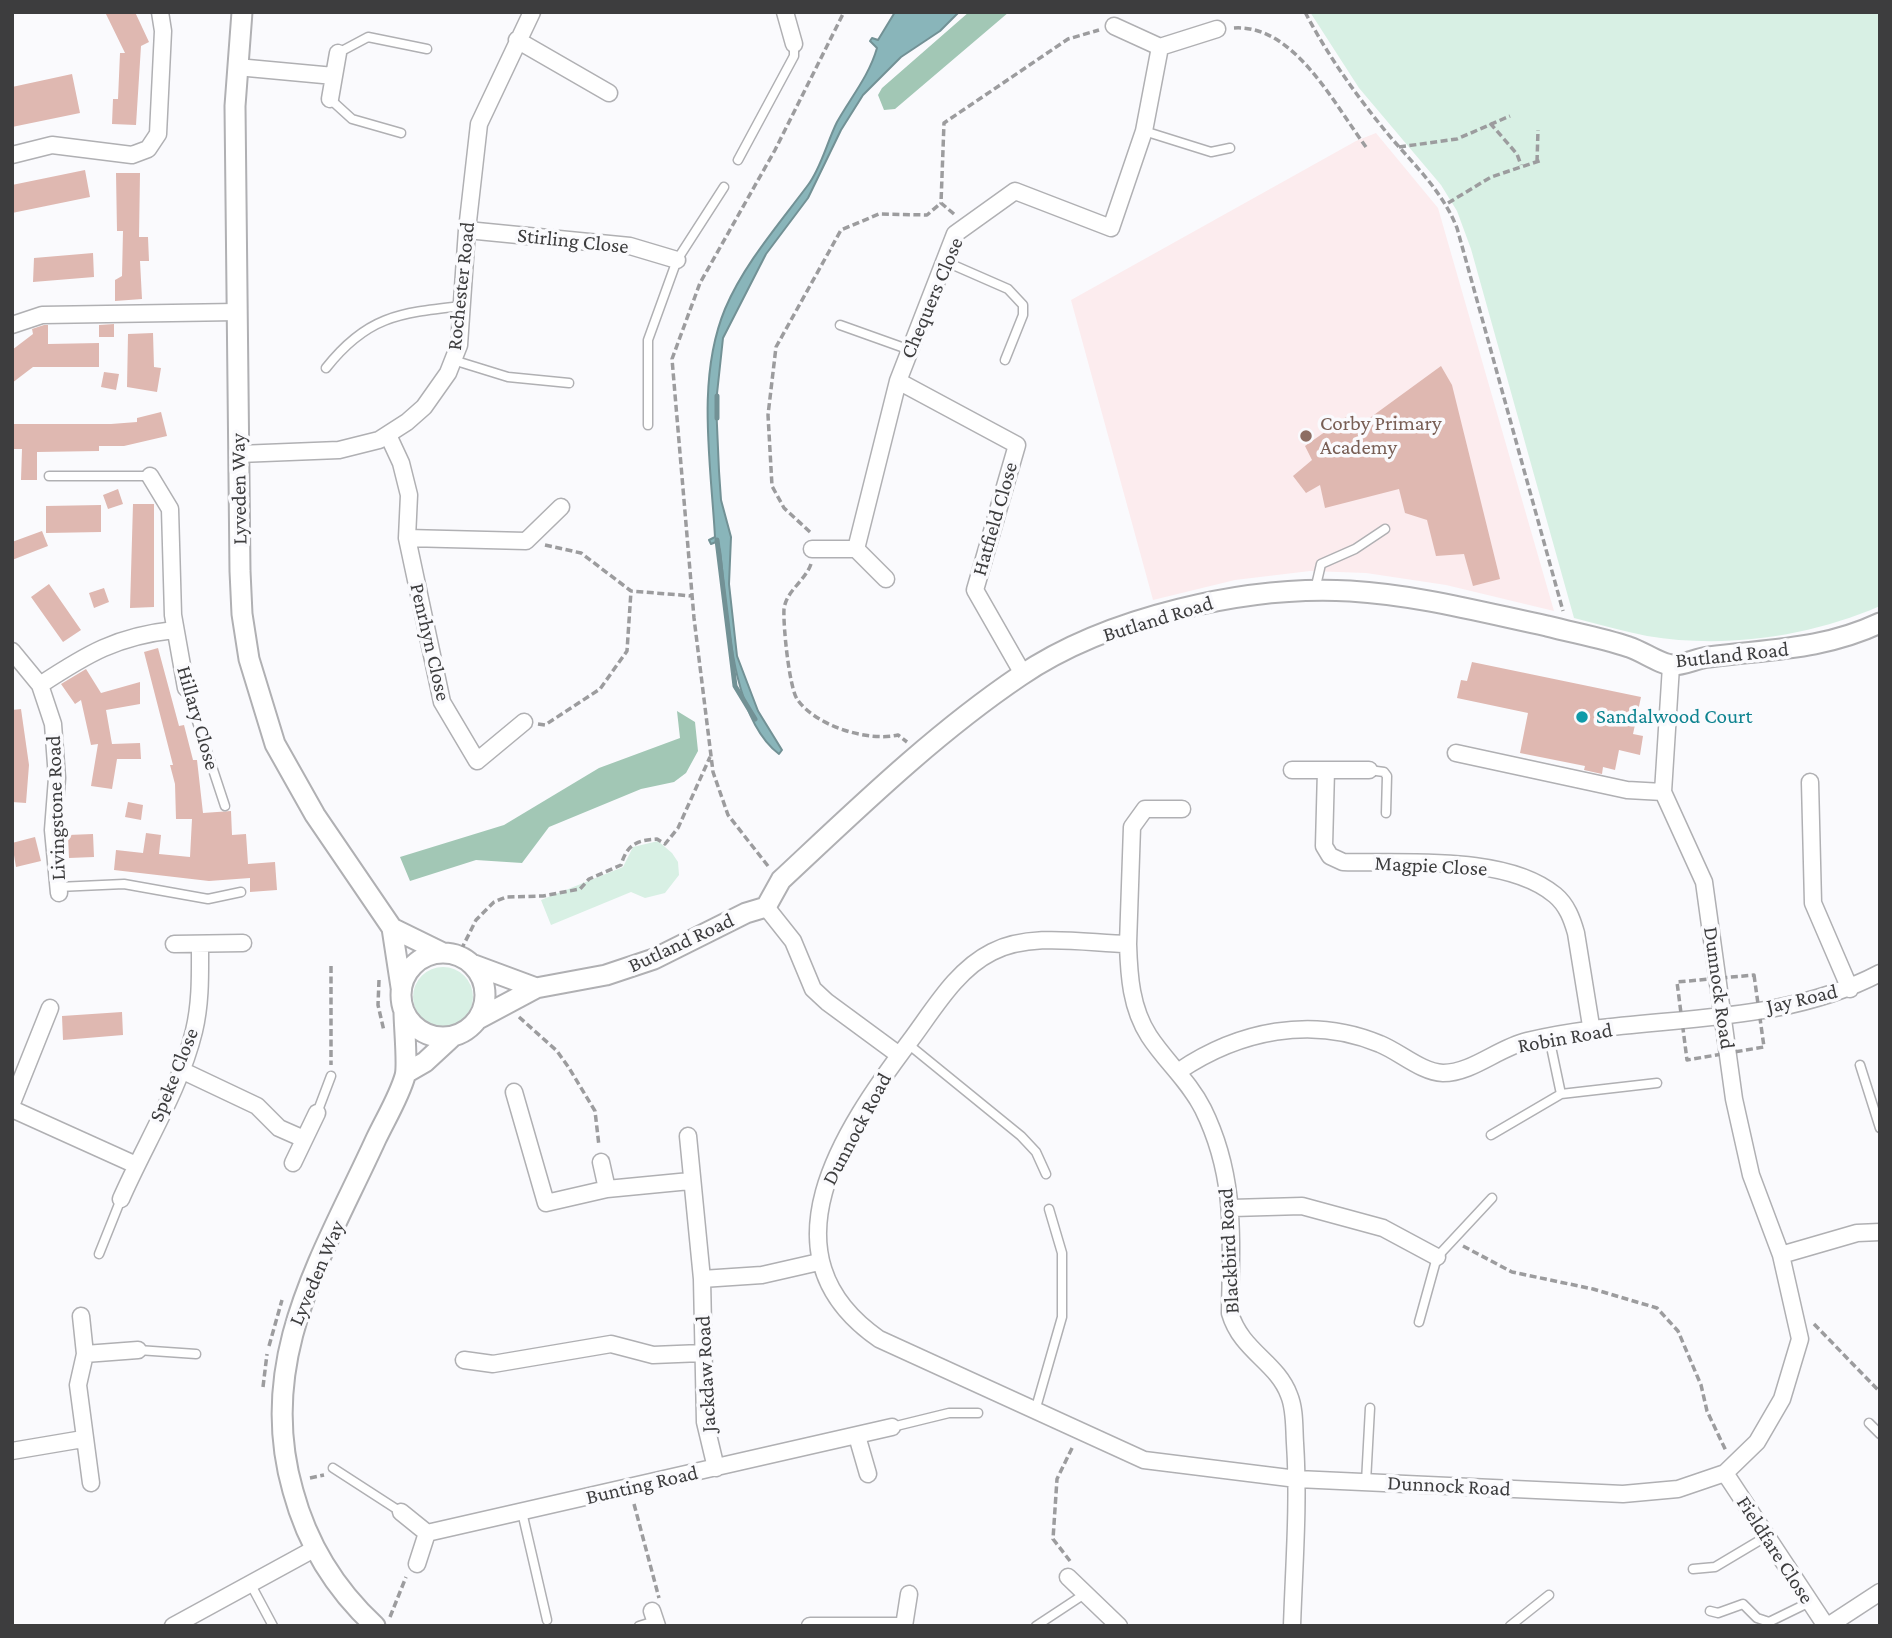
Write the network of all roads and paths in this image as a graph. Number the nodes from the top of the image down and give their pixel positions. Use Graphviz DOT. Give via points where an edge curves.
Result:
graph roads {
  1 [pos="160,12"];
  2 [pos="242,12"];
  3 [pos="533,12"];
  4 [pos="785,12"];
  5 [pos="844,12"];
  6 [pos="1305,12"];
  7 [pos="1114,26"];
  8 [pos="1217,29"];
  9 [pos="517,40"];
  10 [pos="794,44"];
  11 [pos="1160,47"];
  12 [pos="427,49"];
  13 [pos="338,52"];
  14 [pos="237,67"];
  15 [pos="334,76"];
  16 [pos="609,93"];
  17 [pos="330,99"];
  18 [pos="1510,116"];
  19 [pos="1490,123"];
  20 [pos="1538,130"];
  21 [pos="1144,131"];
  22 [pos="401,133"];
  23 [pos="1366,147"];
  24 [pos="1399,147"];
  25 [pos="1230,148"];
  26 [pos="12,155"];
  27 [pos="738,160"];
  28 [pos="1521,165"];
  29 [pos="724,187"];
  30 [pos="942,203"];
  31 [pos="1448,203"];
  32 [pos="967,226"];
  33 [pos="467,230"];
  34 [pos="677,260"];
  35 [pos="944,261"];
  36 [pos="462,306"];
  37 [pos="237,312"];
  38 [pos="12,325"];
  39 [pos="840,325"];
  40 [pos="910,350"];
  41 [pos="453,360"];
  42 [pos="1005,360"];
  43 [pos="326,368"];
  44 [pos="898,381"];
  45 [pos="569,383"];
  46 [pos="648,425"];
  47 [pos="388,435"];
  48 [pos="239,454"];
  49 [pos="49,476"];
  50 [pos="150,476"];
  51 [pos="561,507"];
  52 [pos="1385,529"];
  53 [pos="407,538"];
  54 [pos="526,541"];
  55 [pos="812,549"];
  56 [pos="856,549"];
  57 [pos="887,579"];
  58 [pos="1315,590"];
  59 [pos="631,591"];
  60 [pos="692,596"];
  61 [pos="1880,623"];
  62 [pos="174,630"];
  63 [pos="1564,630"];
  64 [pos="12,651"];
  65 [pos="1671,666"];
  66 [pos="1023,674"];
  67 [pos="40,685"];
  68 [pos="186,688"];
  69 [pos="524,722"];
  70 [pos="923,752"];
  71 [pos="1456,753"];
  72 [pos="711,755"];
  73 [pos="1292,770"];
  74 [pos="1326,770"];
  75 [pos="1369,770"];
  76 [pos="1810,782"];
  77 [pos="1663,792"];
  78 [pos="225,806"];
  79 [pos="1182,809"];
  80 [pos="1387,813"];
  81 [pos="781,880"];
  82 [pos="58,890"];
  83 [pos="241,892"];
  84 [pos="766,906"];
  85 [pos="392,928"];
  86 [pos="466,941"];
  87 [pos="243,943"];
  88 [pos="174,944"];
  89 [pos="200,944"];
  90 [pos="1128,944"];
  91 [pos="443,953"];
  92 [pos="472,964"];
  93 [pos="331,966"];
  94 [pos="1880,973"];
  95 [pos="379,976"];
  96 [pos="401,987"];
  97 [pos="536,988"];
  98 [pos="1850,989"];
  99 [pos="50,1008"];
  100 [pos="512,1010"];
  101 [pos="404,1012"];
  102 [pos="1721,1016"];
  103 [pos="478,1019"];
  104 [pos="1592,1032"];
  105 [pos="1549,1037"];
  106 [pos="451,1038"];
  107 [pos="386,1041"];
  108 [pos="904,1049"];
  109 [pos="1860,1065"];
  110 [pos="181,1070"];
  111 [pos="1179,1071"];
  112 [pos="406,1073"];
  113 [pos="331,1076"];
  114 [pos="1657,1083"];
  115 [pos="514,1092"];
  116 [pos="1562,1094"];
  117 [pos="12,1102"];
  118 [pos="12,1109"];
  119 [pos="317,1113"];
  120 [pos="1880,1128"];
  121 [pos="1491,1135"];
  122 [pos="688,1136"];
  123 [pos="304,1139"];
  124 [pos="601,1162"];
  125 [pos="293,1164"];
  126 [pos="136,1165"];
  127 [pos="1046,1174"];
  128 [pos="690,1181"];
  129 [pos="607,1189"];
  130 [pos="1492,1198"];
  131 [pos="121,1199"];
  132 [pos="1232,1208"];
  133 [pos="1049,1209"];
  134 [pos="1880,1232"];
  135 [pos="1451,1240"];
  136 [pos="99,1254"];
  137 [pos="1781,1255"];
  138 [pos="1437,1257"];
  139 [pos="820,1262"];
  140 [pos="702,1279"];
  141 [pos="284,1294"];
  142 [pos="1793,1308"];
  143 [pos="81,1316"];
  144 [pos="1419,1322"];
  145 [pos="138,1350"];
  146 [pos="702,1353"];
  147 [pos="85,1354"];
  148 [pos="196,1354"];
  149 [pos="464,1360"];
  150 [pos="263,1389"];
  151 [pos="1880,1392"];
  152 [pos="1370,1408"];
  153 [pos="1035,1411"];
  154 [pos="978,1413"];
  155 [pos="1869,1423"];
  156 [pos="892,1427"];
  157 [pos="1080,1431"];
  158 [pos="1880,1434"];
  159 [pos="857,1436"];
  160 [pos="83,1439"];
  161 [pos="12,1451"];
  162 [pos="333,1468"];
  163 [pos="716,1468"];
  164 [pos="1729,1469"];
  165 [pos="869,1474"];
  166 [pos="1297,1479"];
  167 [pos="1366,1482"];
  168 [pos="91,1483"];
  169 [pos="629,1488"];
  170 [pos="401,1512"];
  171 [pos="522,1512"];
  172 [pos="427,1533"];
  173 [pos="1767,1536"];
  174 [pos="314,1549"];
  175 [pos="417,1563"];
  176 [pos="1693,1569"];
  177 [pos="1068,1577"];
  178 [pos="250,1583"];
  179 [pos="1880,1592"];
  180 [pos="909,1594"];
  181 [pos="1083,1595"];
  182 [pos="1549,1595"];
  183 [pos="1810,1602"];
  184 [pos="1710,1611"];
  185 [pos="547,1620"];
  186 [pos="382,1621"];
  187 [pos="651,1621"];
  188 [pos="173,1626"];
  189 [pos="273,1626"];
  190 [pos="810,1626"];
  191 [pos="904,1626"];
  192 [pos="1036,1626"];
  193 [pos="1119,1626"];
  194 [pos="1292,1626"];
  195 [pos="1510,1626"];
  196 [pos="1827,1626"];
  1 -- 26 [label="street" via="158,134 148,149 132,155 52,145"];
  2 -- 14 [label="street, Lyveden Way"];
  3 -- 9 [label="street, Rochester Road"];
  4 -- 10 [label="street"];
  5 -- 60 [label="path" via="775,150 699,283 672,359"];
  6 -- 24 [label="path" via="1341,74"];
  7 -- 11 [label="street"];
  7 -- 30 [label="path" via="1068,39 944,122"];
  8 -- 11 [label="street"];
  8 -- 23 [label="path" via="1253,26 1297,53"];
  9 -- 16 [label="street"];
  9 -- 33 [label="street, Rochester Road" via="480,124"];
  10 -- 27 [label="lane" via="794,56"];
  11 -- 21 [label="street, Chequers Close"];
  12 -- 13 [label="lane" via="368,37"];
  13 -- 15 [label="street"];
  14 -- 15 [label="street"];
  14 -- 37 [label="street, Lyveden Way"];
  15 -- 17 [label="street"];
  17 -- 22 [label="lane" via="352,119"];
  18 -- 19 [label="path"];
  19 -- 24 [label="path" via="1457,139"];
  19 -- 28 [label="path"];
  20 -- 28 [label="path" via="1540,161"];
  21 -- 25 [label="lane" via="1211,152"];
  21 -- 32 [label="street, Chequers Close" via="1111,228 1015,191"];
  24 -- 31 [label="path"];
  28 -- 31 [label="path" via="1490,177"];
  29 -- 34 [label="lane"];
  30 -- 32 [label="path"];
  30 -- 55 [label="path" via="927,215 879,214 841,230 776,347 768,415 772,486 784,508 809,530"];
  31 -- 63 [label="path" via="1566,619"];
  32 -- 35 [label="street, Chequers Close" via="955,234"];
  33 -- 34 [label="street, Stirling Close" via="630,246"];
  33 -- 36 [label="street, Rochester Road"];
  34 -- 46 [label="lane" via="648,340"];
  35 -- 40 [label="street, Chequers Close"];
  35 -- 42 [label="lane" via="1009,289 1019,298 1023,315"];
  36 -- 41 [label="street, Rochester Road"];
  36 -- 43 [label="lane" via="418,311 376,323 346,342"];
  37 -- 38 [label="street" via="42,315"];
  37 -- 48 [label="street, Lyveden Way"];
  39 -- 40 [label="lane"];
  40 -- 44 [label="street, Chequers Close"];
  41 -- 45 [label="lane" via="508,377"];
  41 -- 47 [label="street, Rochester Road" via="424,407"];
  44 -- 56 [label="street, Chequers Close"];
  44 -- 66 [label="street, Hatfield Close" via="1017,445 975,590"];
  47 -- 48 [label="street, Rochester Road" via="339,450"];
  47 -- 53 [label="street, Penrhyn Close" via="410,495"];
  48 -- 85 [label="street, Lyveden Way" via="242,614 263,711 291,778"];
  49 -- 50 [label="lane"];
  50 -- 62 [label="street, Hillary Close" via="170,509"];
  51 -- 54 [label="street"];
  52 -- 58 [label="lane" via="1321,564"];
  53 -- 54 [label="street"];
  53 -- 69 [label="street, Penrhyn Close" via="442,702 477,761"];
  54 -- 59 [label="path" via="581,553"];
  55 -- 56 [label="street"];
  55 -- 70 [label="path" via="810,568 784,607 790,680 797,698 844,731 861,736 898,735"];
  56 -- 57 [label="street"];
  58 -- 63 [label="street, Butland Road" via="1409,597"];
  58 -- 66 [label="street, Butland Road" via="1226,599 1166,613 1105,634"];
  59 -- 60 [label="path"];
  59 -- 69 [label="path" via="627,651 600,689 544,726"];
  60 -- 72 [label="path"];
  61 -- 65 [label="street, Butland Road" via="1797,648 1706,657"];
  62 -- 67 [label="street" via="102,646"];
  62 -- 68 [label="street, Hillary Close"];
  63 -- 65 [label="street, Butland Road" via="1628,646"];
  64 -- 67 [label="street, Livingstone Road"];
  65 -- 77 [label="street, Dunnock Road"];
  66 -- 70 [label="street, Butland Road"];
  67 -- 82 [label="street, Livingstone Road" via="53,724"];
  68 -- 78 [label="lane, Hillary Close"];
  70 -- 81 [label="street, Butland Road"];
  71 -- 77 [label="street" via="1627,790"];
  72 -- 81 [label="path" via="728,815"];
  72 -- 86 [label="path" via="678,828 665,844 657,839 632,844 621,865 589,879 580,889 494,902 476,920"];
  73 -- 74 [label="street"];
  74 -- 75 [label="street"];
  74 -- 104 [label="street, Magpie Close" via="1324,846 1330,856 1343,862 1492,869 1530,881 1557,897 1576,933"];
  75 -- 80 [label="lane" via="1387,776"];
  76 -- 98 [label="street" via="1813,903"];
  77 -- 102 [label="street, Dunnock Road" via="1704,882"];
  79 -- 90 [label="street, Blackbird Road" via="1145,809 1132,827"];
  81 -- 84 [label="street, Butland Road"];
  82 -- 83 [label="lane" via="124,884 208,899"];
  84 -- 97 [label="street, Butland Road" via="641,964"];
  84 -- 108 [label="street, Dunnock Road" via="797,948 813,989"];
  85 -- 91 [label="street, Lyveden Way"];
  85 -- 96 [label="street, Lyveden Way"];
  87 -- 89 [label="street"];
  88 -- 89 [label="street"];
  89 -- 110 [label="street, Speke Close" via="198,1011"];
  90 -- 108 [label="street" via="1026,941 994,950 968,965"];
  90 -- 111 [label="street, Blackbird Road" via="1134,1004 1149,1035"];
  91 -- 92 [label="street"];
  91 -- 96 [label="street" via="412,966"];
  92 -- 97 [label="street"];
  92 -- 103 [label="street" via="485,987 486,1001"];
  93 -- 113 [label="path"];
  94 -- 98 [label="street, Jay Road"];
  95 -- 107 [label="path" via="378,1005"];
  96 -- 101 [label="street"];
  97 -- 103 [label="street, Butland Road"];
  98 -- 102 [label="street, Jay Road"];
  99 -- 117 [label="street"];
  100 -- 124 [label="path" via="557,1051 595,1111"];
  101 -- 106 [label="street" via="425,1034"];
  101 -- 112 [label="street, Lyveden Way"];
  102 -- 104 [label="street, Robin Road"];
  102 -- 137 [label="street, Dunnock Road" via="1751,1175"];
  103 -- 106 [label="street"];
  104 -- 105 [label="street, Robin Road"];
  105 -- 111 [label="street, Robin Road" via="1446,1073 1425,1068 1362,1036 1317,1030 1269,1031 1220,1046"];
  105 -- 116 [label="lane"];
  106 -- 112 [label="street"];
  108 -- 127 [label="lane" via="1021,1136 1036,1152"];
  108 -- 139 [label="street, Dunnock Road" via="834,1164 822,1196 817,1230"];
  109 -- 120 [label="lane"];
  110 -- 123 [label="street" via="257,1107 279,1128"];
  110 -- 126 [label="street, Speke Close"];
  111 -- 132 [label="street, Blackbird Road" via="1210,1127"];
  112 -- 174 [label="street, Lyveden Way" via="306,1289 284,1367 280,1420 286,1468"];
  113 -- 119 [label="lane"];
  114 -- 116 [label="lane"];
  115 -- 129 [label="street" via="546,1203"];
  116 -- 121 [label="lane"];
  118 -- 126 [label="street"];
  119 -- 123 [label="street"];
  122 -- 128 [label="street, Jackdaw Road"];
  123 -- 125 [label="street"];
  124 -- 129 [label="street"];
  126 -- 131 [label="street, Speke Close"];
  128 -- 129 [label="street"];
  128 -- 140 [label="street, Jackdaw Road"];
  130 -- 135 [label="lane"];
  131 -- 136 [label="lane"];
  132 -- 138 [label="street" via="1302,1206 1383,1228"];
  132 -- 166 [label="street, Blackbird Road" via="1230,1313 1243,1342 1282,1380 1290,1396"];
  133 -- 153 [label="lane" via="1062,1253 1062,1317"];
  134 -- 137 [label="street" via="1857,1233"];
  135 -- 138 [label="lane"];
  135 -- 164 [label="path" via="1512,1272 1657,1308 1678,1331 1694,1364"];
  137 -- 142 [label="street, Dunnock Road"];
  138 -- 144 [label="lane"];
  139 -- 140 [label="street" via="762,1275"];
  139 -- 153 [label="street, Dunnock Road" via="831,1293 853,1321 879,1339"];
  140 -- 146 [label="street, Jackdaw Road"];
  141 -- 150 [label="path" via="271,1333"];
  142 -- 151 [label="path"];
  142 -- 164 [label="street, Dunnock Road" via="1800,1339 1782,1399 1757,1443"];
  143 -- 147 [label="street"];
  145 -- 147 [label="street"];
  145 -- 148 [label="lane"];
  146 -- 149 [label="street" via="653,1356 611,1344 493,1364"];
  146 -- 163 [label="street, Jackdaw Road" via="705,1422"];
  147 -- 160 [label="street" via="78,1385"];
  152 -- 167 [label="lane"];
  153 -- 157 [label="street, Dunnock Road"];
  154 -- 156 [label="lane" via="949,1413"];
  155 -- 158 [label="lane"];
  156 -- 159 [label="street, Bunting Road"];
  157 -- 166 [label="street, Dunnock Road" via="1144,1460"];
  157 -- 177 [label="path" via="1056,1479 1053,1539 1073,1564"];
  159 -- 163 [label="street, Bunting Road"];
  159 -- 165 [label="street"];
  160 -- 161 [label="street"];
  160 -- 168 [label="street"];
  162 -- 170 [label="lane"];
  163 -- 169 [label="street, Bunting Road"];
  164 -- 167 [label="street, Dunnock Road" via="1678,1489 1623,1494"];
  164 -- 173 [label="street, Fieldfare Close"];
  166 -- 167 [label="street, Dunnock Road"];
  166 -- 194 [label="street, Blackbird Road"];
  169 -- 171 [label="street, Bunting Road"];
  169 -- 187 [label="path" via="661,1605"];
  170 -- 172 [label="street"];
  171 -- 172 [label="street, Bunting Road"];
  171 -- 185 [label="lane"];
  172 -- 175 [label="street"];
  173 -- 176 [label="lane" via="1715,1567"];
  173 -- 183 [label="street, Fieldfare Close"];
  174 -- 178 [label="street"];
  174 -- 186 [label="street, Lyveden Way" via="347,1595"];
  175 -- 186 [label="path" via="412,1560"];
  177 -- 181 [label="street"];
  178 -- 188 [label="street"];
  178 -- 189 [label="lane"];
  179 -- 196 [label="street, Fieldfare Close"];
  180 -- 191 [label="street"];
  181 -- 192 [label="lane"];
  181 -- 193 [label="street"];
  182 -- 195 [label="lane"];
  183 -- 184 [label="lane" via="1769,1622 1757,1618 1743,1604 1718,1613"];
  183 -- 196 [label="street, Fieldfare Close"];
  190 -- 191 [label="street"];
}
